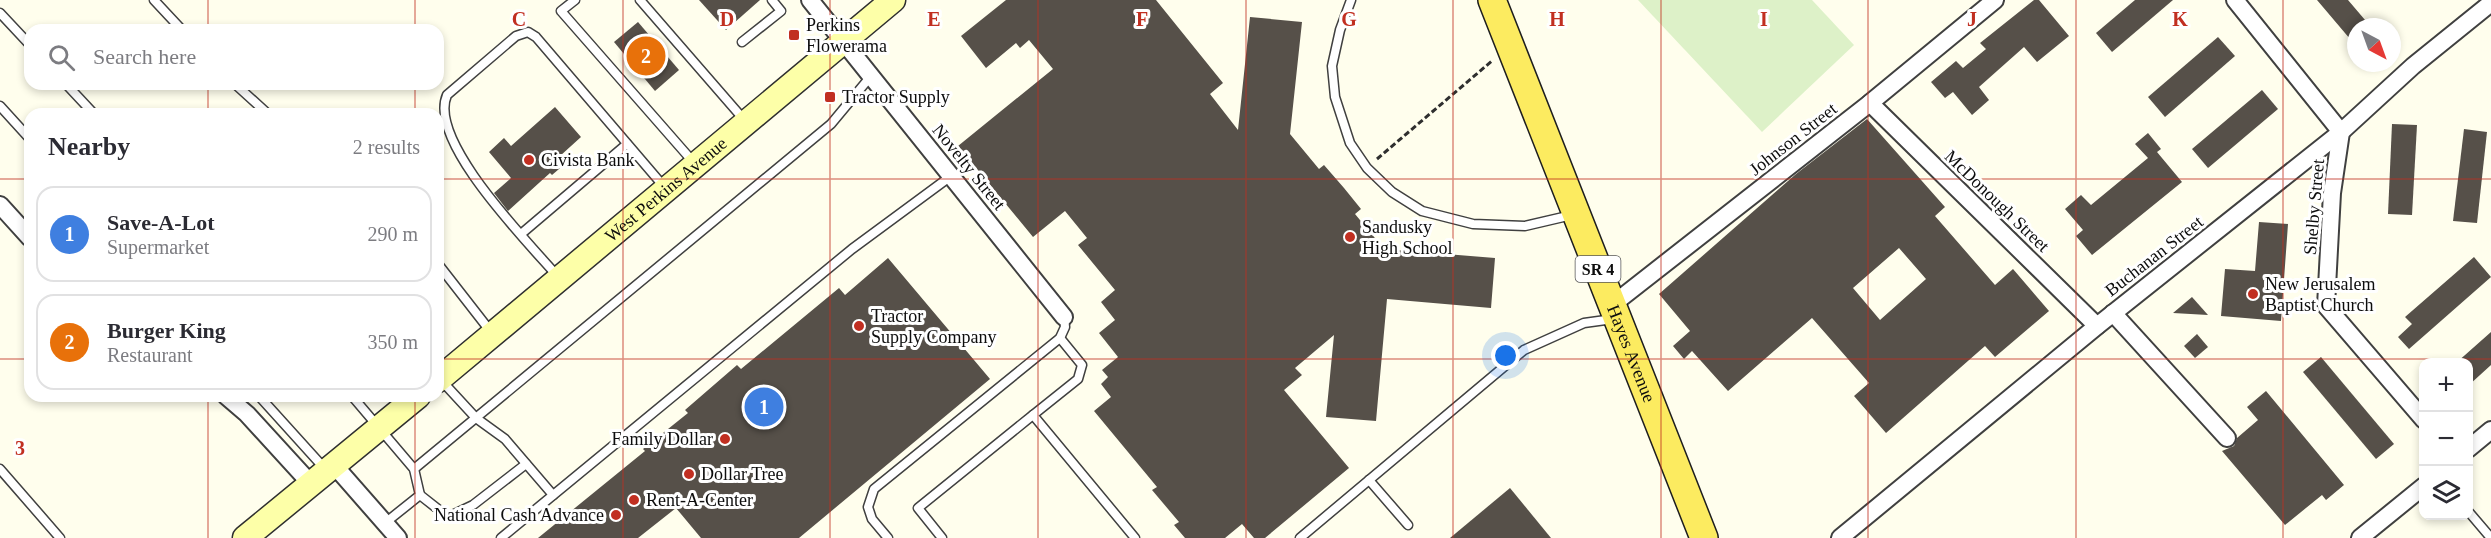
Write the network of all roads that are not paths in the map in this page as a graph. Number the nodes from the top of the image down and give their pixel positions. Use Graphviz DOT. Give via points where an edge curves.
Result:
graph roads {
  1 [pos="154,0"];
  2 [pos="575,0"];
  3 [pos="640,0"];
  4 [pos="772,0"];
  5 [pos="810,0"];
  6 [pos="893,0"];
  7 [pos="1351,0"];
  8 [pos="1492,0"];
  9 [pos="1995,0"];
  10 [pos="2235,0"];
  11 [pos="2491,3"];
  12 [pos="0,13"];
  13 [pos="176,24"];
  14 [pos="24,39"];
  15 [pos="843,41"];
  16 [pos="742,42"];
  17 [pos="871,76"];
  18 [pos="72,90"];
  19 [pos="242,90"];
  20 [pos="1870,103"];
  21 [pos="0,105"];
  22 [pos="88,108"];
  23 [pos="261,108"];
  24 [pos="443,108"];
  25 [pos="444,113"];
  26 [pos="747,122"];
  27 [pos="24,132"];
  28 [pos="2341,132"];
  29 [pos="627,144"];
  30 [pos="696,165"];
  31 [pos="951,176"];
  32 [pos="666,189"];
  33 [pos="0,205"];
  34 [pos="1577,214"];
  35 [pos="24,231"];
  36 [pos="521,234"];
  37 [pos="444,272"];
  38 [pos="560,279"];
  39 [pos="1614,312"];
  40 [pos="2113,314"];
  41 [pos="1064,317"];
  42 [pos="2097,326"];
  43 [pos="493,335"];
  44 [pos="1060,338"];
  45 [pos="444,375"];
  46 [pos="444,384"];
  47 [pos="233,402"];
  48 [pos="263,402"];
  49 [pos="357,402"];
  50 [pos="411,402"];
  51 [pos="1033,414"];
  52 [pos="2419,414"];
  53 [pos="476,417"];
  54 [pos="380,427"];
  55 [pos="2491,430"];
  56 [pos="2228,438"];
  57 [pos="2473,446"];
  58 [pos="526,464"];
  59 [pos="0,469"];
  60 [pos="414,469"];
  61 [pos="324,473"];
  62 [pos="1369,480"];
  63 [pos="2419,490"];
  64 [pos="420,495"];
  65 [pos="553,495"];
  66 [pos="2473,516"];
  67 [pos="385,523"];
  68 [pos="1408,525"];
  69 [pos="60,538"];
  70 [pos="245,538"];
  71 [pos="398,538"];
  72 [pos="501,538"];
  73 [pos="888,538"];
  74 [pos="942,538"];
  75 [pos="1135,538"];
  76 [pos="1300,538"];
  77 [pos="1704,538"];
  78 [pos="1840,538"];
  79 [pos="2360,538"];
  80 [pos="2491,538"];
  1 -- 13 [label="lane"];
  2 -- 30 [label="lane" via="561,11"];
  3 -- 26 [label="lane"];
  4 -- 16 [label="lane" via="781,11"];
  5 -- 15 [label="street, Novelty Street"];
  6 -- 15 [label="main road, West Perkins Avenue"];
  7 -- 34 [label="lane" via="1332,66 1335,97 1350,143 1367,168 1392,192 1422,211 1473,224 1525,226"];
  8 -- 34 [label="main road, Hayes Avenue / SR 4"];
  9 -- 20 [label="street, Johnson Street"];
  10 -- 28 [label="street"];
  11 -- 28 [label="street, Buchanan Street" via="2413,66"];
  12 -- 14 [label="lane"];
  15 -- 17 [label="street, Novelty Street"];
  15 -- 26 [label="main road, West Perkins Avenue"];
  17 -- 31 [label="street, Novelty Street"];
  17 -- 53 [label="lane" via="831,124"];
  18 -- 22 [label="lane"];
  19 -- 23 [label="lane"];
  20 -- 39 [label="street, Johnson Street"];
  20 -- 42 [label="street, McDonough Street"];
  21 -- 27 [label="lane"];
  24 -- 29 [label="lane" via="447,95 516,36 528,32"];
  25 -- 36 [label="lane" via="453,143 472,177"];
  26 -- 30 [label="main road, West Perkins Avenue"];
  28 -- 40 [label="street, Buchanan Street"];
  28 -- 52 [label="street, Shelby Street" via="2332,193 2326,306"];
  29 -- 32 [label="lane"];
  29 -- 36 [label="lane"];
  30 -- 32 [label="main road, West Perkins Avenue"];
  31 -- 41 [label="street, Novelty Street"];
  31 -- 65 [label="lane" via="852,249"];
  32 -- 38 [label="main road, West Perkins Avenue"];
  33 -- 35 [label="street"];
  34 -- 39 [label="main road, Hayes Avenue / SR 4"];
  36 -- 38 [label="lane"];
  37 -- 43 [label="lane"];
  38 -- 43 [label="main road, West Perkins Avenue"];
  39 -- 62 [label="lane" via="1524,350"];
  39 -- 77 [label="main road, Hayes Avenue / SR 4"];
  40 -- 42 [label="street, Buchanan Street"];
  40 -- 56 [label="street"];
  41 -- 44 [label="lane"];
  42 -- 78 [label="street, Buchanan Street"];
  43 -- 45 [label="main road, West Perkins Avenue"];
  44 -- 51 [label="lane" via="1082,364 1078,379"];
  44 -- 73 [label="lane" via="874,489 868,507 872,519"];
  46 -- 53 [label="lane"];
  47 -- 61 [label="street"];
  48 -- 61 [label="lane"];
  49 -- 54 [label="lane"];
  50 -- 54 [label="main road"];
  51 -- 74 [label="lane" via="918,508"];
  51 -- 75 [label="lane"];
  53 -- 58 [label="lane" via="505,439"];
  53 -- 60 [label="lane"];
  54 -- 60 [label="lane"];
  54 -- 61 [label="main road"];
  55 -- 57 [label="street"];
  58 -- 64 [label="lane" via="473,505 448,517"];
  58 -- 65 [label="lane"];
  59 -- 69 [label="lane"];
  60 -- 64 [label="lane"];
  61 -- 67 [label="street"];
  61 -- 70 [label="main road"];
  62 -- 68 [label="lane"];
  62 -- 76 [label="lane"];
  63 -- 79 [label="street"];
  64 -- 67 [label="lane"];
  65 -- 72 [label="lane"];
  66 -- 80 [label="lane"];
  67 -- 71 [label="street"];
}
